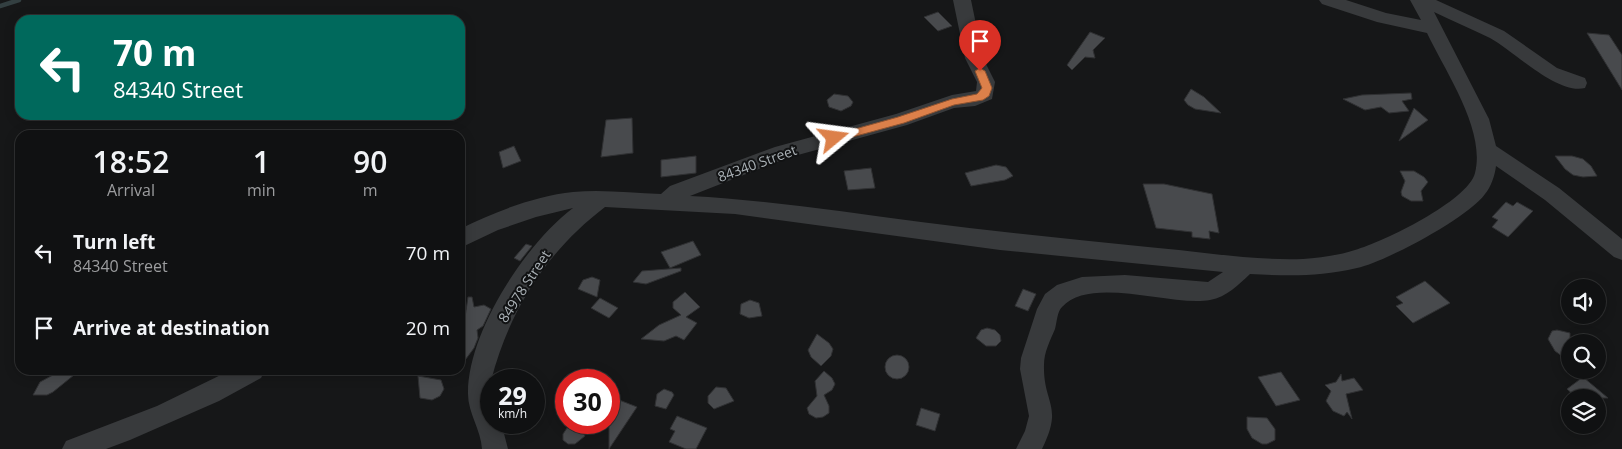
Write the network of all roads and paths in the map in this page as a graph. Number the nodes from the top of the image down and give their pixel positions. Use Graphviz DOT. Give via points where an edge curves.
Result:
graph roads {
  1 [pos="962,0"];
  2 [pos="1328,0"];
  3 [pos="1344,0"];
  4 [pos="1420,0"];
  5 [pos="1383,18"];
  6 [pos="1434,29"];
  7 [pos="1578,83"];
  8 [pos="1487,150"];
  9 [pos="601,199"];
  10 [pos="667,201"];
  11 [pos="465,236"];
  12 [pos="1614,237"];
  13 [pos="1622,251"];
  14 [pos="1246,264"];
  15 [pos="245,375"];
  16 [pos="75,449"];
  17 [pos="495,449"];
  18 [pos="1029,449"];
  1 -- 10 [label="street, 84340 Street" via="974,58 986,82 985,94 782,152 677,192"];
  2 -- 5 [label="street"];
  3 -- 5 [label="street"];
  4 -- 6 [label="street"];
  4 -- 7 [label="street" via="1498,35 1550,72"];
  5 -- 6 [label="street"];
  6 -- 8 [label="street" via="1479,119"];
  8 -- 12 [label="street"];
  8 -- 14 [label="street" via="1485,172 1478,189 1424,229 1358,259 1303,268"];
  9 -- 10 [label="street"];
  9 -- 11 [label="street" via="572,200 534,209"];
  9 -- 17 [label="street, 84978 Street" via="563,229 514,296 494,336 481,367 480,395"];
  10 -- 14 [label="street" via="736,206 1088,251"];
  12 -- 13 [label="street"];
  14 -- 18 [label="street" via="1219,288 1208,291 1085,284 1064,292 1053,302 1033,352 1033,375 1042,415 1041,425"];
  15 -- 16 [label="street" via="177,409"];
}
